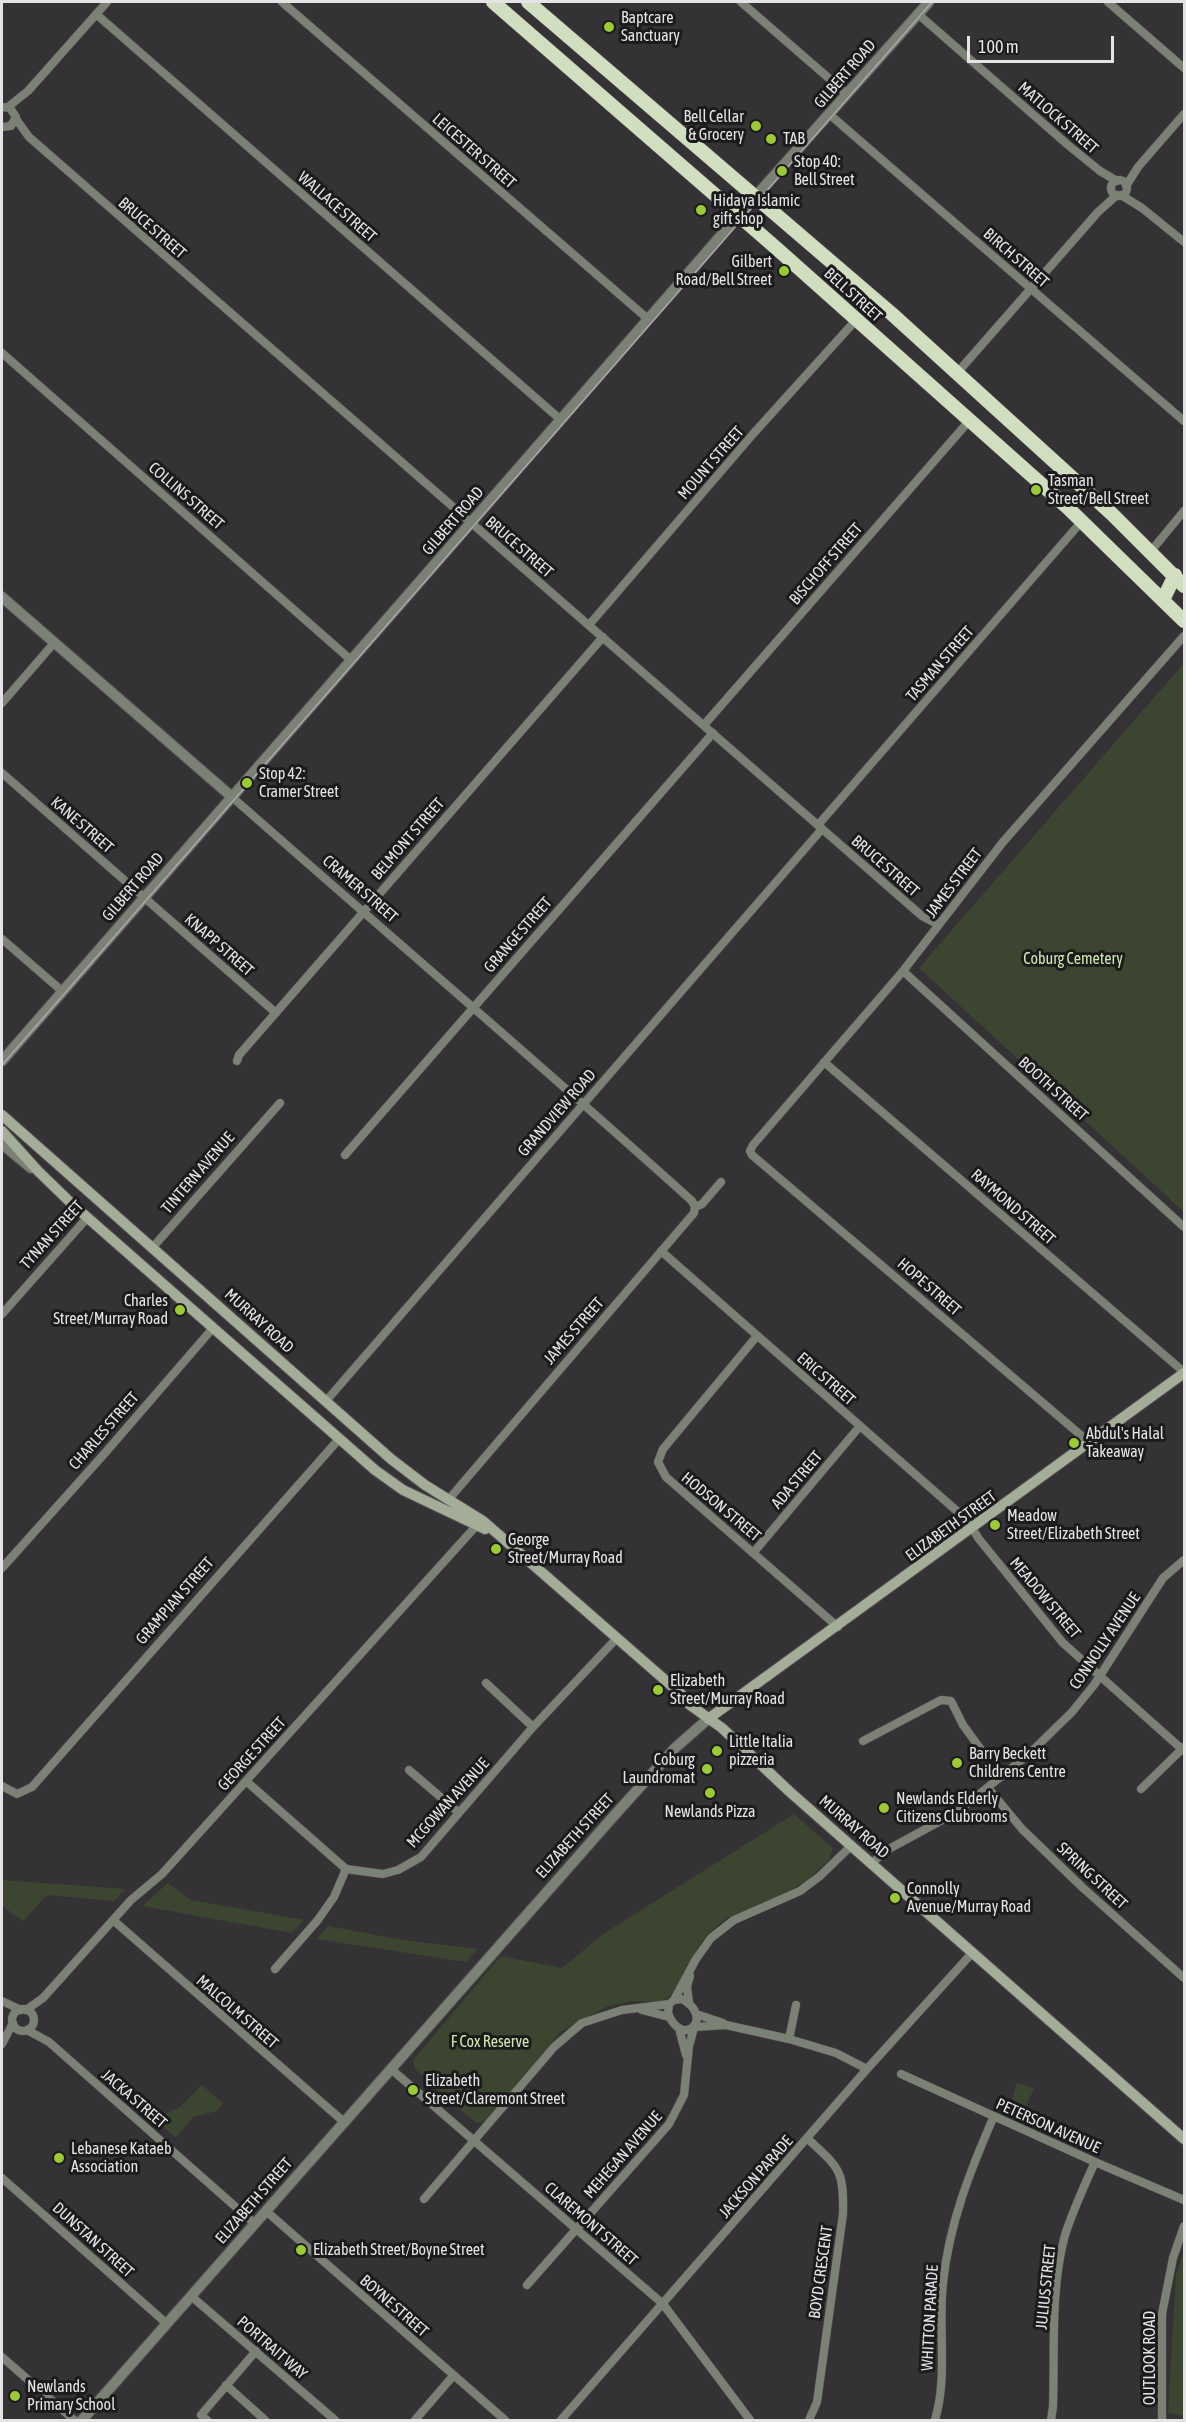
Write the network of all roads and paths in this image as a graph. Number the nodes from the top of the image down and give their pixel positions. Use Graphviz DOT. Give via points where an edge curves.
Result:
graph roads {
  1 [pos="106,2"];
  2 [pos="282,2"];
  3 [pos="493,2"];
  4 [pos="528,2"];
  5 [pos="741,2"];
  6 [pos="929,2"];
  7 [pos="1108,2"];
  8 [pos="96,14"];
  9 [pos="918,14"];
  10 [pos="1185,68"];
  11 [pos="28,91"];
  12 [pos="847,94"];
  13 [pos="5,107"];
  14 [pos="829,114"];
  15 [pos="1185,114"];
  16 [pos="16,117"];
  17 [pos="4,128"];
  18 [pos="29,137"];
  19 [pos="1119,188"];
  20 [pos="757,196"];
  21 [pos="738,216"];
  22 [pos="1185,242"];
  23 [pos="1030,288"];
  24 [pos="648,319"];
  25 [pos="856,320"];
  26 [pos="2,353"];
  27 [pos="957,373"];
  28 [pos="561,420"];
  29 [pos="969,421"];
  30 [pos="1185,421"];
  31 [pos="1185,511"];
  32 [pos="1082,521"];
  33 [pos="471,523"];
  34 [pos="1151,551"];
  35 [pos="1180,580"];
  36 [pos="2,597"];
  37 [pos="1162,600"];
  38 [pos="1185,621"];
  39 [pos="589,625"];
  40 [pos="1185,636"];
  41 [pos="603,637"];
  42 [pos="54,643"];
  43 [pos="351,660"];
  44 [pos="2,703"];
  45 [pos="704,725"];
  46 [pos="713,733"];
  47 [pos="2,773"];
  48 [pos="232,797"];
  49 [pos="820,827"];
  50 [pos="144,897"];
  51 [pos="363,912"];
  52 [pos="939,926"];
  53 [pos="2,939"];
  54 [pos="903,971"];
  55 [pos="62,991"];
  56 [pos="472,1009"];
  57 [pos="276,1013"];
  58 [pos="2,1061"];
  59 [pos="237,1061"];
  60 [pos="824,1062"];
  61 [pos="280,1103"];
  62 [pos="585,1104"];
  63 [pos="2,1115"];
  64 [pos="2,1131"];
  65 [pos="2,1144"];
  66 [pos="750,1151"];
  67 [pos="345,1155"];
  68 [pos="721,1182"];
  69 [pos="50,1183"];
  70 [pos="101,1202"];
  71 [pos="695,1207"];
  72 [pos="87,1218"];
  73 [pos="1185,1227"];
  74 [pos="153,1247"];
  75 [pos="661,1251"];
  76 [pos="139,1263"];
  77 [pos="227,1313"];
  78 [pos="2,1314"];
  79 [pos="213,1328"];
  80 [pos="757,1336"];
  81 [pos="1185,1372"];
  82 [pos="326,1401"];
  83 [pos="312,1415"];
  84 [pos="352,1424"];
  85 [pos="860,1426"];
  86 [pos="339,1439"];
  87 [pos="1090,1443"];
  88 [pos="449,1499"];
  89 [pos="477,1525"];
  90 [pos="972,1529"];
  91 [pos="503,1541"];
  92 [pos="754,1552"];
  93 [pos="1185,1560"];
  94 [pos="2,1568"];
  95 [pos="838,1627"];
  96 [pos="616,1639"];
  97 [pos="1100,1676"];
  98 [pos="486,1683"];
  99 [pos="708,1719"];
  100 [pos="534,1727"];
  101 [pos="863,1741"];
  102 [pos="1184,1749"];
  103 [pos="409,1770"];
  104 [pos="1001,1777"];
  105 [pos="246,1781"];
  106 [pos="2,1786"];
  107 [pos="988,1788"];
  108 [pos="1141,1789"];
  109 [pos="458,1812"];
  110 [pos="852,1845"];
  111 [pos="872,1863"];
  112 [pos="346,1869"];
  113 [pos="113,1920"];
  114 [pos="972,1952"];
  115 [pos="275,1969"];
  116 [pos="691,1969"];
  117 [pos="1185,1978"];
  118 [pos="43,1998"];
  119 [pos="672,2002"];
  120 [pos="2,2003"];
  121 [pos="689,2003"];
  122 [pos="796,2005"];
  123 [pos="634,2009"];
  124 [pos="23,2010"];
  125 [pos="696,2014"];
  126 [pos="669,2018"];
  127 [pos="34,2020"];
  128 [pos="13,2021"];
  129 [pos="726,2025"];
  130 [pos="695,2027"];
  131 [pos="679,2028"];
  132 [pos="23,2030"];
  133 [pos="789,2039"];
  134 [pos="49,2042"];
  135 [pos="2,2044"];
  136 [pos="687,2059"];
  137 [pos="391,2069"];
  138 [pos="867,2069"];
  139 [pos="901,2074"];
  140 [pos="994,2116"];
  141 [pos="344,2122"];
  142 [pos="808,2139"];
  143 [pos="1185,2139"];
  144 [pos="474,2141"];
  145 [pos="1095,2162"];
  146 [pos="2,2178"];
  147 [pos="424,2199"];
  148 [pos="1185,2200"];
  149 [pos="266,2211"];
  150 [pos="255,2224"];
  151 [pos="1185,2226"];
  152 [pos="576,2229"];
  153 [pos="527,2286"];
  154 [pos="191,2296"];
  155 [pos="663,2304"];
  156 [pos="166,2323"];
  157 [pos="256,2351"];
  158 [pos="2,2357"];
  159 [pos="453,2376"];
  160 [pos="226,2385"];
  161 [pos="331,2419"];
  162 [pos="74,2421"];
  163 [pos="82,2421"];
  164 [pos="207,2421"];
  165 [pos="265,2421"];
  166 [pos="415,2421"];
  167 [pos="505,2421"];
  168 [pos="561,2421"];
  169 [pos="750,2421"];
  170 [pos="809,2421"];
  171 [pos="935,2421"];
  172 [pos="1051,2421"];
  173 [pos="1162,2421"];
  1 -- 8 [label="street"];
  2 -- 24 [label="street, LEICESTER STREET"];
  3 -- 21 [label="highway, BELL STREET"];
  4 -- 20 [label="highway, BELL STREET"];
  5 -- 12 [label="street"];
  6 -- 9 [label="street, GILBERT ROAD"];
  7 -- 10 [label="street"];
  8 -- 11 [label="street"];
  8 -- 28 [label="street, WALLACE STREET"];
  9 -- 12 [label="street, GILBERT ROAD"];
  9 -- 19 [label="street, MATLOCK STREET"];
  11 -- 13 [label="street"];
  11 -- 16 [label="street"];
  12 -- 14 [label="street, GILBERT ROAD"];
  13 -- 16 [label="street, BRUCE STREET"];
  14 -- 20 [label="street, GILBERT ROAD"];
  14 -- 23 [label="street, BIRCH STREET"];
  15 -- 19 [label="street"];
  16 -- 17 [label="street"];
  16 -- 18 [label="street, BRUCE STREET"];
  17 -- 18 [label="street, BRUCE STREET"];
  18 -- 33 [label="street, BRUCE STREET"];
  19 -- 22 [label="street, MATLOCK STREET"];
  19 -- 23 [label="street"];
  20 -- 21 [label="street, GILBERT ROAD"];
  20 -- 27 [label="highway, BELL STREET"];
  21 -- 24 [label="street, GILBERT ROAD"];
  21 -- 25 [label="highway, BELL STREET"];
  23 -- 27 [label="street"];
  23 -- 30 [label="street, BIRCH STREET"];
  24 -- 28 [label="street, GILBERT ROAD"];
  25 -- 29 [label="highway, BELL STREET"];
  25 -- 39 [label="street, MOUNT STREET"];
  26 -- 43 [label="street, COLLINS STREET"];
  27 -- 34 [label="highway, BELL STREET"];
  28 -- 33 [label="street, GILBERT ROAD"];
  29 -- 32 [label="highway, BELL STREET"];
  29 -- 45 [label="street, BISCHOFF STREET"];
  31 -- 34 [label="street"];
  32 -- 37 [label="highway, BELL STREET"];
  32 -- 49 [label="street, TASMAN STREET"];
  33 -- 39 [label="street, BRUCE STREET"];
  33 -- 43 [label="street, GILBERT ROAD"];
  34 -- 35 [label="highway, BELL STREET"];
  35 -- 37 [label="highway"];
  36 -- 42 [label="street, CRAMER STREET"];
  37 -- 38 [label="highway, BELL STREET"];
  39 -- 41 [label="street, BRUCE STREET"];
  40 -- 52 [label="street, JAMES STREET" via="1003,842"];
  41 -- 45 [label="street, BRUCE STREET"];
  41 -- 51 [label="street, BELMONT STREET"];
  42 -- 44 [label="street"];
  42 -- 48 [label="street, CRAMER STREET"];
  43 -- 48 [label="street, GILBERT ROAD"];
  45 -- 46 [label="street, BRUCE STREET"];
  46 -- 49 [label="street, BRUCE STREET"];
  46 -- 56 [label="street, GRANGE STREET"];
  47 -- 50 [label="street, KANE STREET"];
  48 -- 50 [label="street, GILBERT ROAD"];
  48 -- 51 [label="street, CRAMER STREET"];
  49 -- 52 [label="street, BRUCE STREET" via="922,916"];
  49 -- 62 [label="street, GRANDVIEW ROAD"];
  50 -- 55 [label="street, GILBERT ROAD"];
  50 -- 57 [label="street, KNAPP STREET"];
  51 -- 56 [label="street, CRAMER STREET"];
  51 -- 57 [label="street, BELMONT STREET"];
  52 -- 54 [label="street, JAMES STREET"];
  53 -- 55 [label="street"];
  54 -- 60 [label="street, JAMES STREET"];
  54 -- 73 [label="street, BOOTH STREET"];
  55 -- 58 [label="street, GILBERT ROAD"];
  56 -- 62 [label="street, CRAMER STREET"];
  56 -- 67 [label="street, GRANGE STREET"];
  57 -- 59 [label="street, BELMONT STREET"];
  60 -- 66 [label="street, JAMES STREET"];
  60 -- 81 [label="street, RAYMOND STREET"];
  61 -- 74 [label="street, TINTERN AVENUE"];
  62 -- 71 [label="street, CRAMER STREET"];
  62 -- 82 [label="street, GRANDVIEW ROAD"];
  63 -- 70 [label="main road, MURRAY ROAD"];
  64 -- 69 [label="main road, MURRAY ROAD"];
  65 -- 69 [label="street"];
  66 -- 87 [label="street, HOPE STREET"];
  68 -- 71 [label="street, JAMES STREET"];
  69 -- 72 [label="main road, MURRAY ROAD"];
  70 -- 72 [label="main road, TYNAN STREET"];
  70 -- 74 [label="main road, MURRAY ROAD"];
  71 -- 75 [label="street, JAMES STREET"];
  72 -- 76 [label="main road, MURRAY ROAD"];
  72 -- 78 [label="street, TYNAN STREET"];
  74 -- 76 [label="main road, TINTERN AVENUE"];
  74 -- 77 [label="main road, MURRAY ROAD"];
  75 -- 80 [label="street, ERIC STREET"];
  75 -- 88 [label="street, JAMES STREET"];
  76 -- 79 [label="main road, MURRAY ROAD"];
  77 -- 79 [label="main road, CHARLES STREET"];
  77 -- 82 [label="main road, MURRAY ROAD"];
  79 -- 83 [label="main road, MURRAY ROAD"];
  79 -- 94 [label="street, CHARLES STREET"];
  80 -- 85 [label="street, ERIC STREET"];
  80 -- 92 [label="street, HODSON STREET" via="663,1449 658,1462 666,1478"];
  81 -- 87 [label="main road, ELIZABETH STREET"];
  82 -- 83 [label="main road, GRANDVIEW ROAD"];
  82 -- 84 [label="main road, MURRAY ROAD"];
  83 -- 86 [label="main road, MURRAY ROAD"];
  84 -- 86 [label="main road, GRAMPIAN STREET"];
  84 -- 88 [label="main road, MURRAY ROAD" via="408,1472"];
  85 -- 90 [label="street, ERIC STREET" via="966,1519"];
  85 -- 92 [label="street, ADA STREET"];
  86 -- 89 [label="main road, MURRAY ROAD" via="396,1486"];
  86 -- 106 [label="street, GRAMPIAN STREET" via="32,1787 17,1794"];
  87 -- 90 [label="main road, ELIZABETH STREET"];
  88 -- 91 [label="main road, MURRAY ROAD" via="483,1521"];
  89 -- 91 [label="main road, MURRAY ROAD"];
  89 -- 105 [label="street, GEORGE STREET"];
  90 -- 95 [label="main road, ELIZABETH STREET"];
  90 -- 97 [label="street, MEADOW STREET" via="1063,1643"];
  91 -- 96 [label="main road, MURRAY ROAD"];
  92 -- 95 [label="street, HODSON STREET"];
  93 -- 97 [label="street, CONNOLLY AVENUE" via="1163,1578"];
  95 -- 99 [label="main road, ELIZABETH STREET"];
  96 -- 99 [label="main road, MURRAY ROAD"];
  96 -- 100 [label="street, MCGOWAN AVENUE"];
  97 -- 102 [label="street, MEADOW STREET"];
  97 -- 104 [label="street, CONNOLLY AVENUE" via="1072,1712"];
  98 -- 100 [label="street"];
  99 -- 110 [label="main road, MURRAY ROAD"];
  99 -- 137 [label="street, ELIZABETH STREET" via="675,1748"];
  100 -- 109 [label="street, MCGOWAN AVENUE"];
  101 -- 104 [label="street" via="941,1700 951,1701 963,1725"];
  102 -- 108 [label="street"];
  103 -- 109 [label="street"];
  104 -- 107 [label="street, CONNOLLY AVENUE"];
  105 -- 112 [label="street"];
  105 -- 113 [label="street, GEORGE STREET" via="162,1874"];
  107 -- 111 [label="street, CONNOLLY AVENUE" via="957,1812 887,1850"];
  107 -- 117 [label="street, SPRING STREET" via="1022,1829 1082,1887"];
  109 -- 112 [label="street, MCGOWAN AVENUE" via="421,1857 398,1870 368,1874"];
  110 -- 111 [label="main road, MURRAY ROAD"];
  110 -- 116 [label="street" via="800,1891 722,1928 703,1946"];
  111 -- 114 [label="main road, MURRAY ROAD"];
  112 -- 115 [label="street" via="334,1897 317,1921"];
  113 -- 118 [label="street, GEORGE STREET"];
  113 -- 141 [label="street, MALCOLM STREET"];
  114 -- 138 [label="street, JACKSON PARADE"];
  114 -- 143 [label="main road, MURRAY ROAD"];
  116 -- 119 [label="street"];
  116 -- 121 [label="street"];
  118 -- 124 [label="street, GEORGE STREET"];
  118 -- 127 [label="street, GEORGE STREET"];
  119 -- 121 [label="street" via="682,1999"];
  119 -- 123 [label="street"];
  119 -- 126 [label="street" via="667,2009"];
  120 -- 124 [label="street"];
  120 -- 128 [label="street"];
  121 -- 125 [label="street"];
  122 -- 133 [label="street"];
  123 -- 126 [label="street"];
  123 -- 144 [label="street" via="582,2023 554,2047"];
  124 -- 127 [label="street, JACKA STREET"];
  124 -- 128 [label="street, GEORGE STREET" via="15,2013"];
  125 -- 129 [label="street"];
  125 -- 130 [label="street"];
  126 -- 131 [label="street"];
  127 -- 132 [label="street, GEORGE STREET"];
  127 -- 134 [label="street, JACKA STREET"];
  128 -- 132 [label="street, JACKA STREET"];
  128 -- 135 [label="street"];
  129 -- 130 [label="street"];
  129 -- 133 [label="street"];
  130 -- 131 [label="street" via="685,2031"];
  130 -- 136 [label="street, MEHEGAN AVENUE"];
  131 -- 136 [label="street, MEHEGAN AVENUE"];
  132 -- 134 [label="street, JACKA STREET"];
  132 -- 135 [label="street"];
  133 -- 138 [label="street" via="836,2053"];
  134 -- 150 [label="street, JACKA STREET"];
  136 -- 152 [label="street, MEHEGAN AVENUE" via="684,2095 669,2124"];
  137 -- 141 [label="street, ELIZABETH STREET"];
  137 -- 144 [label="street, CLAREMONT STREET"];
  138 -- 142 [label="street, JACKSON PARADE"];
  139 -- 140 [label="street, PETERSON AVENUE"];
  140 -- 145 [label="street, PETERSON AVENUE"];
  140 -- 171 [label="street, WHITTON PARADE" via="969,2173 949,2245 940,2321 940,2404"];
  141 -- 149 [label="street, ELIZABETH STREET"];
  142 -- 155 [label="street, JACKSON PARADE"];
  142 -- 170 [label="street, BOYD CRESCENT" via="835,2164 844,2185 817,2402"];
  144 -- 147 [label="street"];
  144 -- 152 [label="street, CLAREMONT STREET"];
  145 -- 148 [label="street, PETERSON AVENUE"];
  145 -- 172 [label="street, JULIUS STREET" via="1074,2209 1059,2263"];
  146 -- 156 [label="street, DUNSTAN STREET"];
  149 -- 150 [label="street, ELIZABETH STREET"];
  149 -- 159 [label="street, BOYNE STREET"];
  150 -- 154 [label="street, ELIZABETH STREET"];
  151 -- 173 [label="street, OUTLOOK ROAD" via="1173,2258 1162,2314"];
  152 -- 153 [label="street, MEHEGAN AVENUE"];
  152 -- 155 [label="street, CLAREMONT STREET"];
  154 -- 156 [label="street, ELIZABETH STREET"];
  154 -- 157 [label="street, PORTRAIT WAY"];
  155 -- 168 [label="street, JACKSON PARADE"];
  155 -- 169 [label="street, CLAREMONT STREET"];
  156 -- 163 [label="street, ELIZABETH STREET"];
  157 -- 160 [label="street"];
  157 -- 161 [label="street, PORTRAIT WAY"];
  158 -- 162 [label="street"];
  159 -- 166 [label="street"];
  159 -- 167 [label="street, BOYNE STREET"];
  160 -- 164 [label="street" via="201,2415"];
  160 -- 165 [label="street"];
}
